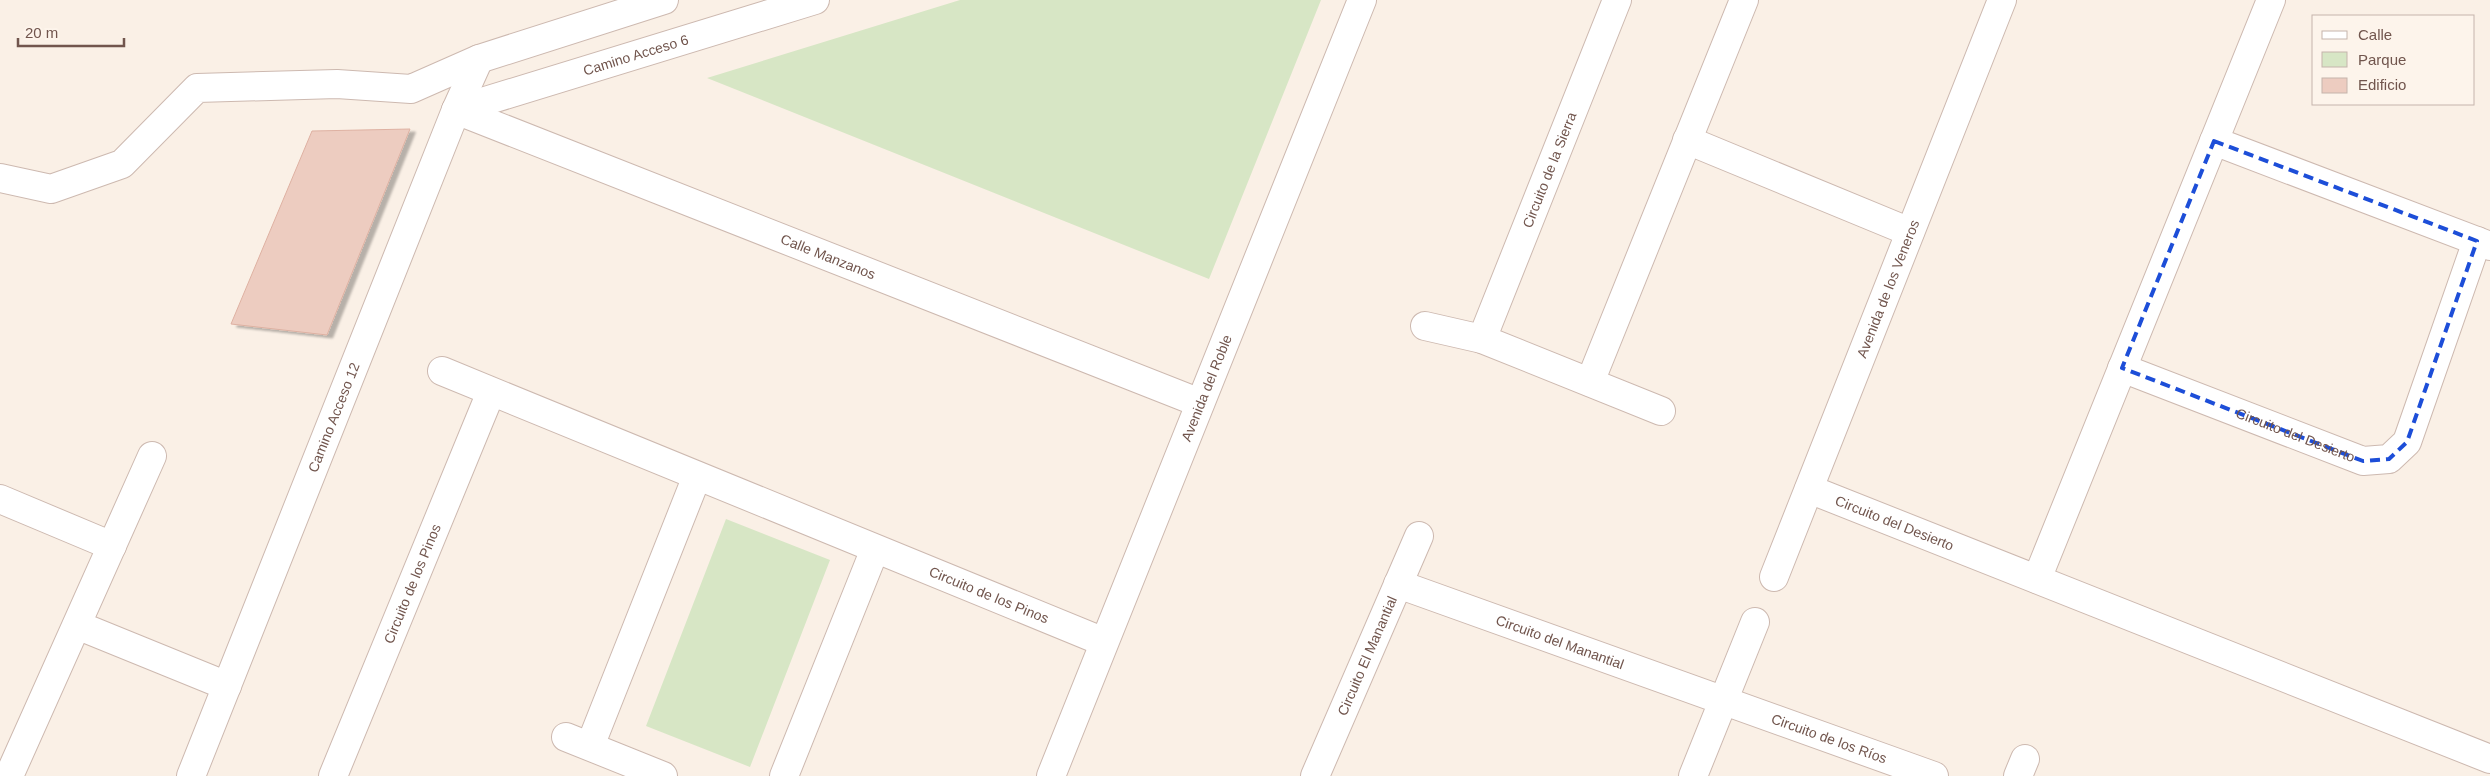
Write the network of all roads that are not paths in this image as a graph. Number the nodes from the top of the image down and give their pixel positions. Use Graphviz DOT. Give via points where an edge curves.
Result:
graph roads {
  1 [pos="664,0"];
  2 [pos="815,0"];
  3 [pos="1362,0"];
  4 [pos="1617,0"];
  5 [pos="1744,0"];
  6 [pos="2002,0"];
  7 [pos="2271,0"];
  8 [pos="479,59"];
  9 [pos="456,110"];
  10 [pos="1687,140"];
  11 [pos="2214,141"];
  12 [pos="0,178"];
  13 [pos="1910,232"];
  14 [pos="2484,243"];
  15 [pos="1425,326"];
  16 [pos="1482,338"];
  17 [pos="2122,368"];
  18 [pos="442,371"];
  19 [pos="1590,382"];
  20 [pos="492,392"];
  21 [pos="1200,403"];
  22 [pos="1661,411"];
  23 [pos="152,456"];
  24 [pos="697,476"];
  25 [pos="1809,489"];
  26 [pos="0,499"];
  27 [pos="1419,536"];
  28 [pos="112,546"];
  29 [pos="874,548"];
  30 [pos="1774,577"];
  31 [pos="2036,579"];
  32 [pos="1398,584"];
  33 [pos="1755,622"];
  34 [pos="76,625"];
  35 [pos="1104,642"];
  36 [pos="227,686"];
  37 [pos="1723,701"];
  38 [pos="2490,759"];
  39 [pos="9,776"];
  40 [pos="191,776"];
  41 [pos="333,776"];
  42 [pos="663,776"];
  43 [pos="784,776"];
  44 [pos="1050,776"];
  45 [pos="1315,776"];
  46 [pos="1693,776"];
  47 [pos="1934,776"];
  1 -- 8 [label="street"];
  2 -- 9 [label="street, Camino Acceso 6"];
  3 -- 21 [label="street, Avenida del Roble"];
  4 -- 16 [label="street, Circuito de la Sierra"];
  5 -- 10 [label="street"];
  6 -- 13 [label="street, Avenida de los Veneros"];
  7 -- 11 [label="street"];
  8 -- 9 [label="street, Camino Acceso 12"];
  8 -- 12 [label="street" via="411,88 337,84 197,88 122,164 51,189"];
  9 -- 21 [label="street, Calle Manzanos"];
  9 -- 36 [label="street, Camino Acceso 12"];
  10 -- 13 [label="street"];
  10 -- 19 [label="street"];
  11 -- 14 [label="street, Circuito del Desierto"];
  11 -- 17 [label="street"];
  13 -- 25 [label="street, Avenida de los Veneros"];
  14 -- 17 [label="street, Circuito del Desierto" via="2407,442 2389,458 2362,461"];
  15 -- 16 [label="street"];
  16 -- 19 [label="street"];
  17 -- 31 [label="street"];
  18 -- 20 [label="street, Circuito de los Pinos"];
  19 -- 22 [label="street"];
  20 -- 24 [label="street, Circuito de los Pinos"];
  20 -- 41 [label="street, Circuito de los Pinos"];
  21 -- 35 [label="street, Avenida del Roble"];
  23 -- 28 [label="street"];
  24 -- 29 [label="street, Circuito de los Pinos"];
  24 -- 42 [label="street" via="578,742"];
  25 -- 30 [label="street, Avenida de los Veneros"];
  25 -- 31 [label="street, Circuito del Desierto"];
  26 -- 28 [label="street"];
  27 -- 32 [label="street, Circuito El Manantial"];
  28 -- 34 [label="street"];
  29 -- 35 [label="street, Circuito de los Pinos"];
  29 -- 43 [label="street"];
  31 -- 38 [label="street, Circuito del Desierto"];
  32 -- 37 [label="street, Circuito del Manantial"];
  32 -- 45 [label="street, Circuito El Manantial"];
  33 -- 37 [label="street"];
  34 -- 36 [label="street"];
  34 -- 39 [label="street"];
  35 -- 44 [label="street, Avenida del Roble"];
  36 -- 40 [label="street, Camino Acceso 12"];
  37 -- 46 [label="street"];
  37 -- 47 [label="street, Circuito de los Ríos"];
}
